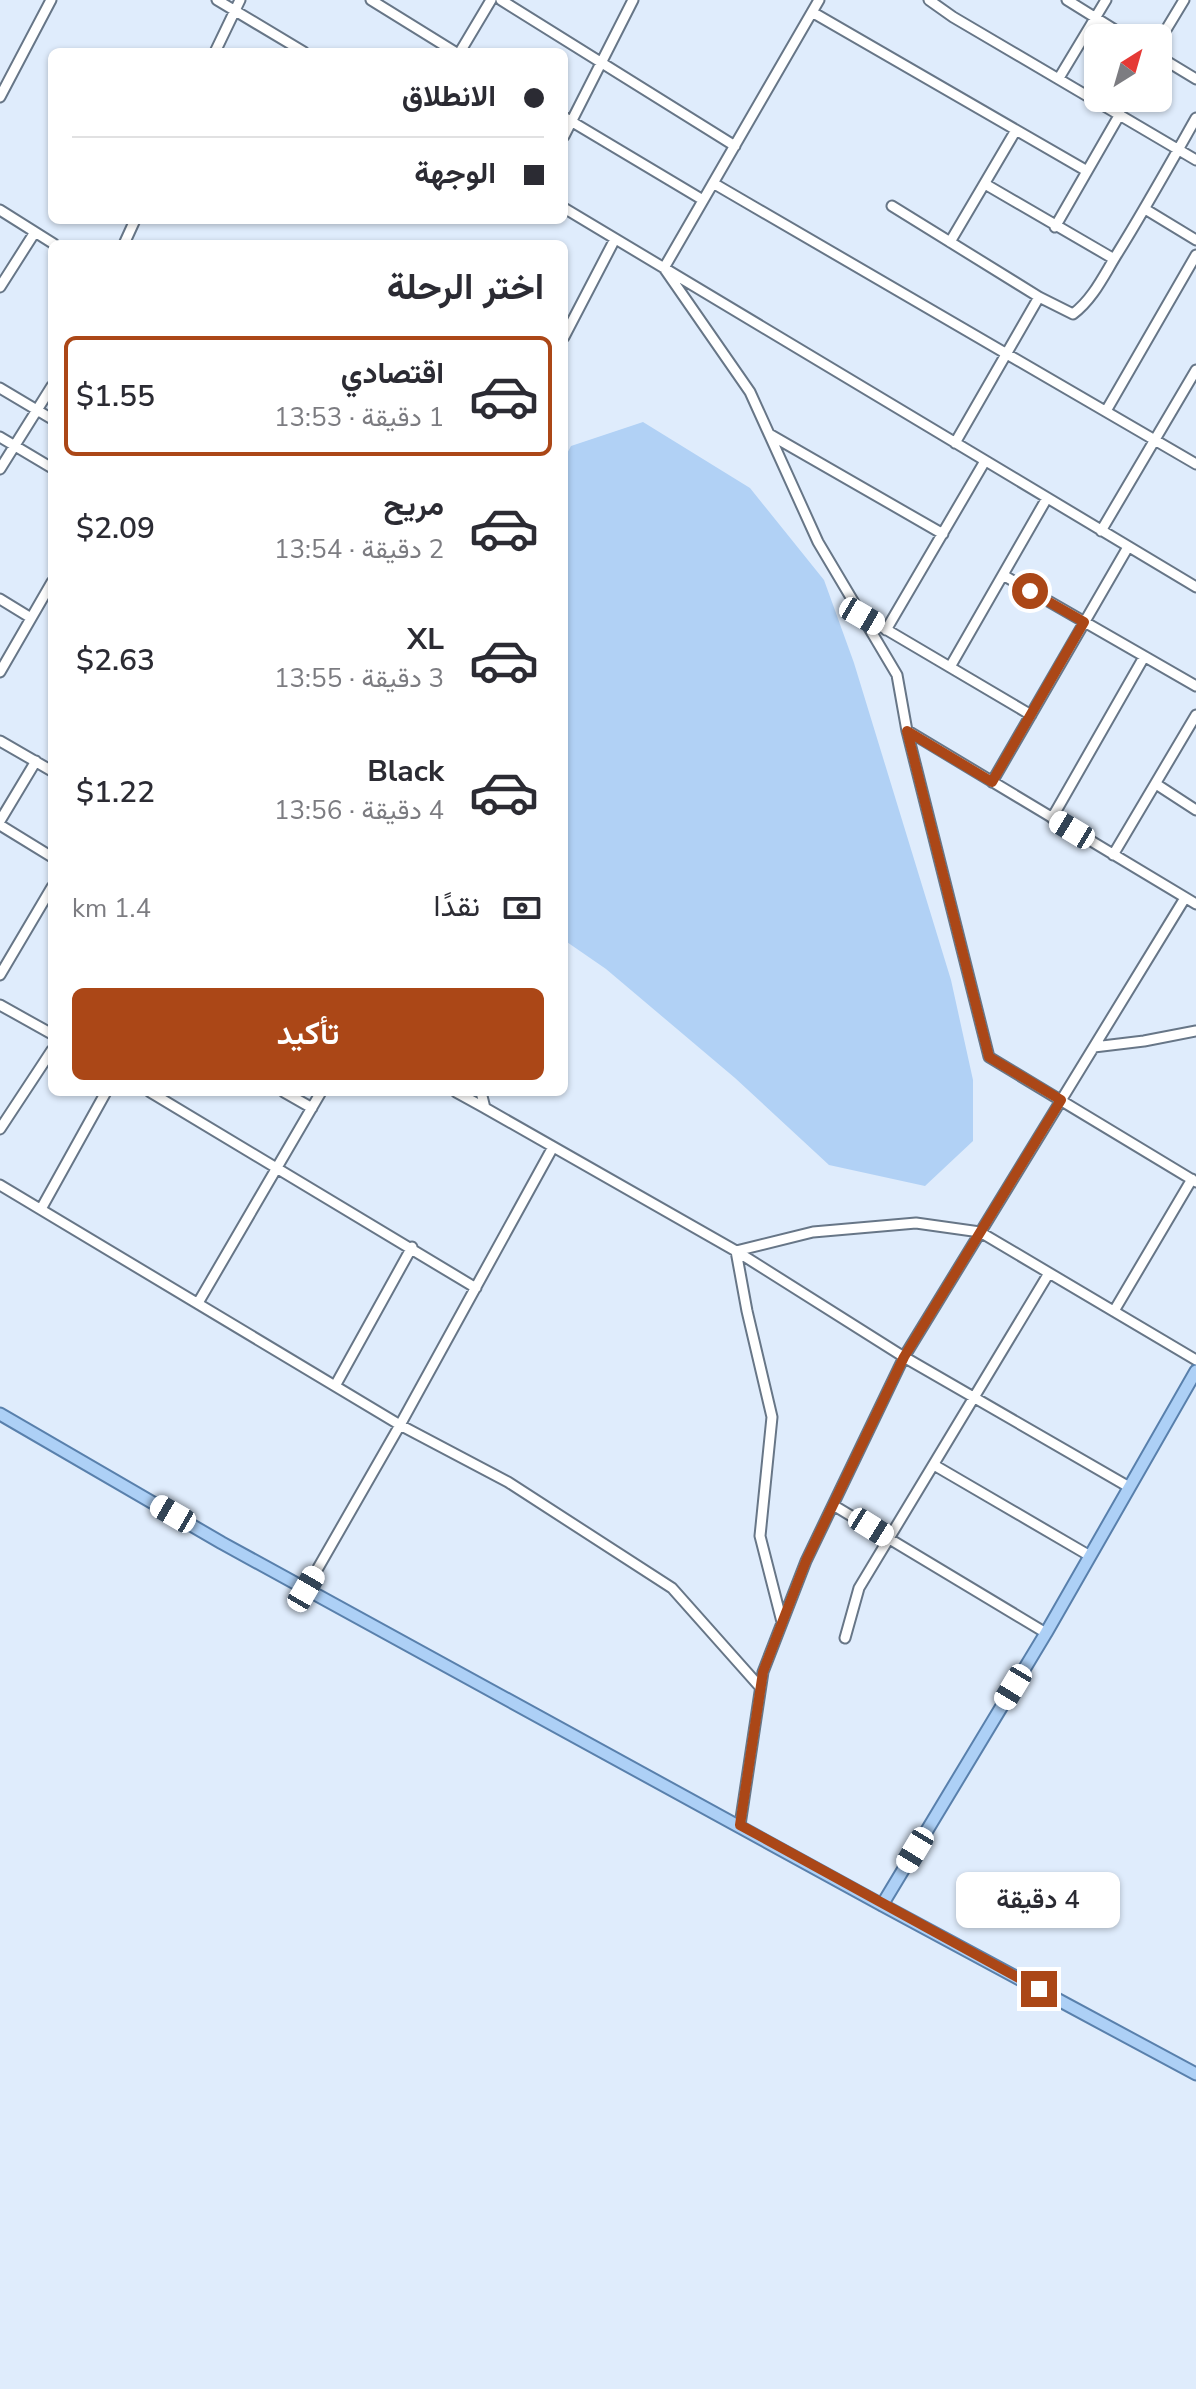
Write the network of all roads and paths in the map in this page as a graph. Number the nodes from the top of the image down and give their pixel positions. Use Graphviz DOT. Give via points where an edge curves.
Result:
graph roads {
  1 [pos="51,0"];
  2 [pos="217,0"];
  3 [pos="240,0"];
  4 [pos="371,0"];
  5 [pos="491,0"];
  6 [pos="501,0"];
  7 [pos="633,0"];
  8 [pos="819,0"];
  9 [pos="929,0"];
  10 [pos="949,0"];
  11 [pos="1067,0"];
  12 [pos="1106,0"];
  13 [pos="1184,0"];
  14 [pos="943,10"];
  15 [pos="235,11"];
  16 [pos="812,12"];
  17 [pos="1095,18"];
  18 [pos="1105,24"];
  19 [pos="1169,24"];
  20 [pos="217,48"];
  21 [pos="297,48"];
  22 [pos="451,48"];
  23 [pos="461,48"];
  24 [pos="601,62"];
  25 [pos="1172,64"];
  26 [pos="1059,78"];
  27 [pos="1196,79"];
  28 [pos="0,97"];
  29 [pos="1120,114"];
  30 [pos="1196,118"];
  31 [pos="568,119"];
  32 [pos="1016,130"];
  33 [pos="735,146"];
  34 [pos="1179,149"];
  35 [pos="1196,160"];
  36 [pos="1087,171"];
  37 [pos="713,183"];
  38 [pos="985,184"];
  39 [pos="703,200"];
  40 [pos="892,206"];
  41 [pos="1145,209"];
  42 [pos="0,210"];
  43 [pos="568,210"];
  44 [pos="1055,227"];
  45 [pos="35,232"];
  46 [pos="615,239"];
  47 [pos="48,240"];
  48 [pos="1196,240"];
  49 [pos="950,242"];
  50 [pos="1196,255"];
  51 [pos="1114,259"];
  52 [pos="664,268"];
  53 [pos="0,287"];
  54 [pos="1039,297"];
  55 [pos="568,329"];
  56 [pos="1007,353"];
  57 [pos="1196,370"];
  58 [pos="0,388"];
  59 [pos="48,392"];
  60 [pos="37,410"];
  61 [pos="1106,411"];
  62 [pos="48,417"];
  63 [pos="769,434"];
  64 [pos="0,437"];
  65 [pos="1155,440"];
  66 [pos="955,443"];
  67 [pos="15,446"];
  68 [pos="985,461"];
  69 [pos="1196,464"];
  70 [pos="48,466"];
  71 [pos="0,469"];
  72 [pos="1047,498"];
  73 [pos="1101,531"];
  74 [pos="943,534"];
  75 [pos="1128,547"];
  76 [pos="1003,575"];
  77 [pos="1196,587"];
  78 [pos="48,590"];
  79 [pos="0,599"];
  80 [pos="862,616"];
  81 [pos="31,618"];
  82 [pos="1084,622"];
  83 [pos="886,630"];
  84 [pos="1144,657"];
  85 [pos="950,667"];
  86 [pos="0,672"];
  87 [pos="1196,686"];
  88 [pos="1031,715"];
  89 [pos="1196,715"];
  90 [pos="907,731"];
  91 [pos="0,741"];
  92 [pos="36,761"];
  93 [pos="48,766"];
  94 [pos="992,782"];
  95 [pos="1156,784"];
  96 [pos="1196,810"];
  97 [pos="1052,818"];
  98 [pos="0,823"];
  99 [pos="48,854"];
  100 [pos="1113,855"];
  101 [pos="48,894"];
  102 [pos="1185,898"];
  103 [pos="1196,904"];
  104 [pos="0,975"];
  105 [pos="0,1005"];
  106 [pos="1196,1031"];
  107 [pos="48,1032"];
  108 [pos="1094,1047"];
  109 [pos="48,1056"];
  110 [pos="104,1096"];
  111 [pos="157,1096"];
  112 [pos="291,1096"];
  113 [pos="319,1096"];
  114 [pos="463,1096"];
  115 [pos="482,1096"];
  116 [pos="1061,1100"];
  117 [pos="312,1108"];
  118 [pos="485,1108"];
  119 [pos="0,1129"];
  120 [pos="553,1147"];
  121 [pos="277,1167"];
  122 [pos="1194,1180"];
  123 [pos="0,1185"];
  124 [pos="41,1209"];
  125 [pos="980,1232"];
  126 [pos="412,1247"];
  127 [pos="736,1251"];
  128 [pos="1049,1273"];
  129 [pos="476,1288"];
  130 [pos="198,1303"];
  131 [pos="1114,1311"];
  132 [pos="904,1357"];
  133 [pos="1196,1360"];
  134 [pos="1196,1371"];
  135 [pos="335,1386"];
  136 [pos="974,1398"];
  137 [pos="0,1414"];
  138 [pos="400,1425"];
  139 [pos="934,1465"];
  140 [pos="1129,1487"];
  141 [pos="833,1505"];
  142 [pos="889,1538"];
  143 [pos="1090,1556"];
  144 [pos="306,1589"];
  145 [pos="782,1622"];
  146 [pos="1046,1633"];
  147 [pos="845,1638"];
  148 [pos="760,1687"];
  149 [pos="740,1825"];
  150 [pos="882,1905"];
  151 [pos="1196,2074"];
  1 -- 28 [label="street"];
  2 -- 15 [label="street"];
  3 -- 15 [label="street"];
  4 -- 22 [label="street"];
  5 -- 23 [label="street"];
  6 -- 24 [label="street"];
  7 -- 24 [label="street"];
  8 -- 16 [label="street"];
  9 -- 14 [label="street"];
  10 -- 14 [label="street"];
  11 -- 17 [label="street"];
  12 -- 17 [label="street"];
  13 -- 19 [label="street"];
  14 -- 26 [label="street"];
  15 -- 20 [label="street"];
  15 -- 21 [label="street"];
  16 -- 32 [label="street"];
  16 -- 33 [label="street"];
  17 -- 18 [label="street"];
  17 -- 26 [label="street"];
  24 -- 31 [label="street"];
  24 -- 33 [label="street"];
  25 -- 27 [label="street"];
  26 -- 29 [label="street"];
  29 -- 34 [label="street"];
  29 -- 36 [label="street"];
  30 -- 34 [label="street"];
  31 -- 39 [label="street"];
  32 -- 36 [label="street"];
  32 -- 38 [label="street"];
  33 -- 37 [label="street"];
  34 -- 35 [label="street"];
  34 -- 41 [label="street"];
  36 -- 44 [label="street"];
  37 -- 39 [label="street"];
  37 -- 56 [label="street"];
  38 -- 44 [label="street"];
  38 -- 49 [label="street"];
  39 -- 52 [label="street"];
  40 -- 49 [label="street"];
  41 -- 48 [label="street"];
  41 -- 51 [label="street"];
  42 -- 45 [label="street"];
  43 -- 46 [label="street"];
  44 -- 51 [label="street"];
  45 -- 47 [label="street"];
  45 -- 53 [label="street"];
  46 -- 52 [label="street"];
  46 -- 55 [label="street"];
  49 -- 54 [label="street"];
  50 -- 61 [label="street"];
  51 -- 54 [label="street" via="1085,305 1073,314"];
  52 -- 63 [label="street" via="750,392"];
  52 -- 66 [label="street"];
  54 -- 56 [label="street"];
  56 -- 61 [label="street"];
  56 -- 66 [label="street"];
  57 -- 65 [label="street"];
  58 -- 60 [label="street"];
  59 -- 60 [label="street"];
  60 -- 62 [label="street"];
  60 -- 67 [label="street"];
  61 -- 65 [label="street"];
  63 -- 74 [label="street"];
  63 -- 80 [label="street" via="818,542"];
  64 -- 67 [label="street"];
  65 -- 69 [label="street"];
  65 -- 73 [label="street"];
  66 -- 68 [label="street"];
  67 -- 70 [label="street"];
  67 -- 71 [label="street"];
  68 -- 72 [label="street"];
  68 -- 74 [label="street"];
  72 -- 73 [label="street"];
  72 -- 76 [label="street"];
  73 -- 75 [label="street"];
  74 -- 83 [label="street"];
  75 -- 77 [label="street"];
  75 -- 82 [label="street"];
  76 -- 82 [label="street"];
  76 -- 85 [label="street"];
  78 -- 81 [label="street"];
  79 -- 81 [label="street"];
  80 -- 83 [label="street"];
  80 -- 90 [label="street" via="897,675"];
  81 -- 86 [label="street"];
  82 -- 84 [label="street"];
  82 -- 88 [label="street"];
  83 -- 85 [label="street"];
  84 -- 87 [label="street"];
  84 -- 97 [label="street"];
  85 -- 88 [label="street"];
  88 -- 94 [label="street"];
  89 -- 95 [label="street"];
  90 -- 94 [label="street"];
  90 -- 116 [label="street" via="989,1057"];
  91 -- 92 [label="street"];
  92 -- 93 [label="street"];
  92 -- 98 [label="street"];
  94 -- 97 [label="street"];
  95 -- 96 [label="street"];
  95 -- 100 [label="street"];
  97 -- 100 [label="street"];
  98 -- 99 [label="street"];
  100 -- 102 [label="street"];
  101 -- 104 [label="street"];
  102 -- 103 [label="street"];
  102 -- 108 [label="street"];
  105 -- 107 [label="street"];
  106 -- 108 [label="street"];
  108 -- 116 [label="street"];
  109 -- 119 [label="street"];
  110 -- 124 [label="street"];
  111 -- 121 [label="street"];
  112 -- 117 [label="street"];
  113 -- 117 [label="street"];
  114 -- 118 [label="street"];
  115 -- 118 [label="street"];
  116 -- 122 [label="street"];
  116 -- 125 [label="street"];
  117 -- 121 [label="street"];
  118 -- 120 [label="street"];
  120 -- 127 [label="street"];
  120 -- 129 [label="street"];
  121 -- 126 [label="street"];
  121 -- 130 [label="street"];
  122 -- 131 [label="street"];
  123 -- 124 [label="street"];
  124 -- 130 [label="street"];
  125 -- 127 [label="street" via="916,1223 813,1232"];
  125 -- 128 [label="street"];
  125 -- 132 [label="street"];
  126 -- 129 [label="street"];
  126 -- 135 [label="street"];
  127 -- 132 [label="street"];
  127 -- 145 [label="street" via="772,1417 760,1536"];
  128 -- 131 [label="street"];
  128 -- 136 [label="street"];
  129 -- 138 [label="street"];
  130 -- 135 [label="street"];
  131 -- 133 [label="street"];
  132 -- 136 [label="street"];
  132 -- 141 [label="street"];
  134 -- 140 [label="main road"];
  135 -- 138 [label="street"];
  136 -- 139 [label="street"];
  136 -- 140 [label="street"];
  137 -- 144 [label="main road"];
  138 -- 144 [label="street"];
  138 -- 148 [label="street" via="508,1482 672,1588"];
  139 -- 142 [label="street"];
  139 -- 143 [label="street"];
  140 -- 143 [label="main road"];
  141 -- 142 [label="street"];
  141 -- 145 [label="street"];
  142 -- 146 [label="street"];
  142 -- 147 [label="street" via="859,1588"];
  143 -- 146 [label="main road"];
  144 -- 149 [label="main road"];
  145 -- 148 [label="street"];
  146 -- 150 [label="main road"];
  148 -- 149 [label="street"];
  149 -- 150 [label="main road"];
  150 -- 151 [label="main road"];
}
